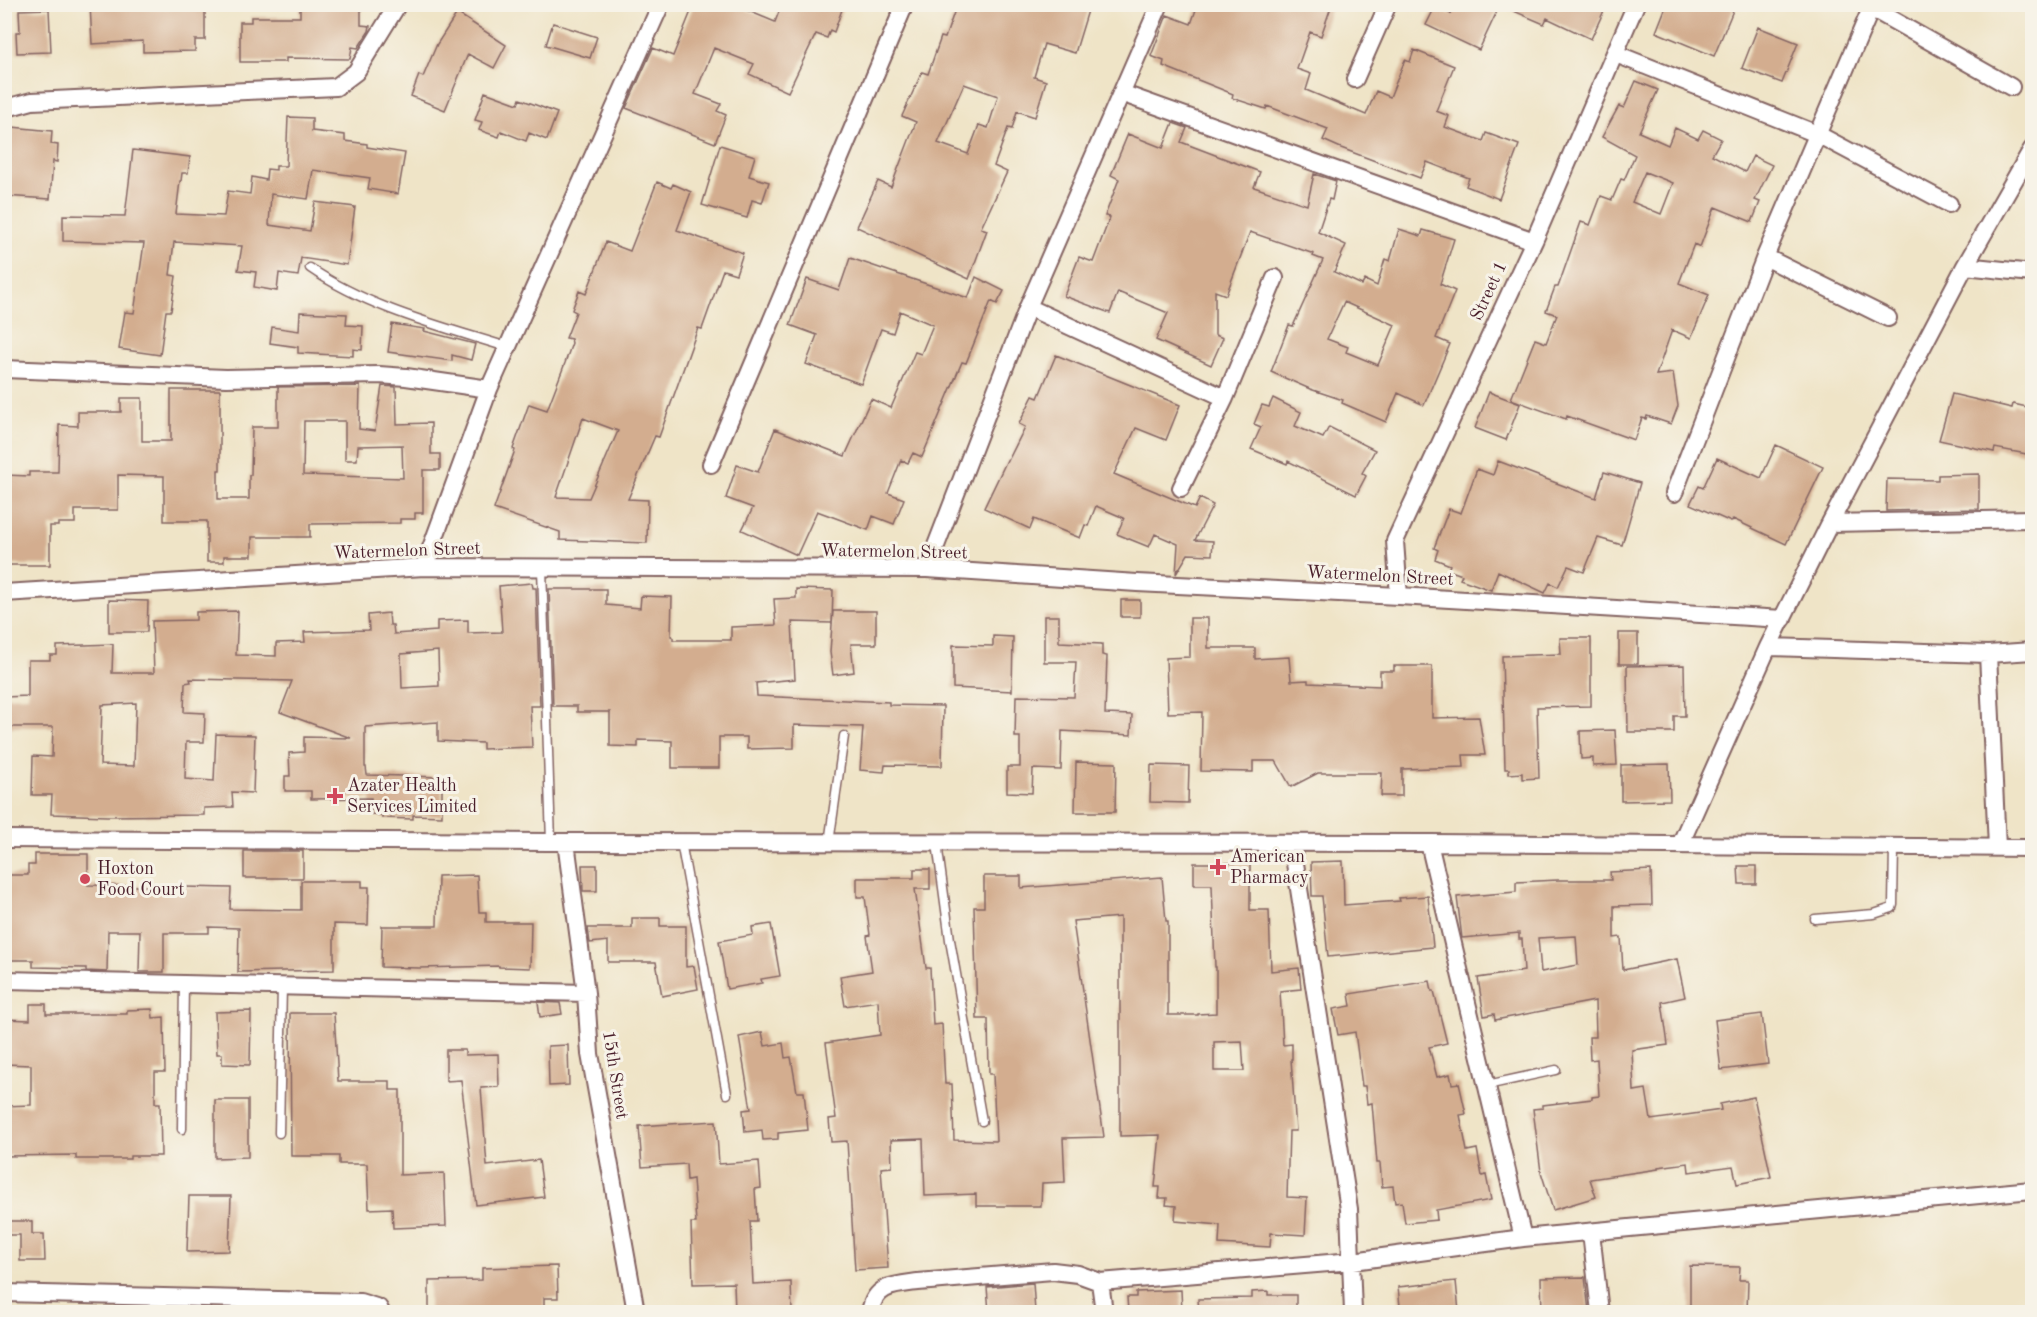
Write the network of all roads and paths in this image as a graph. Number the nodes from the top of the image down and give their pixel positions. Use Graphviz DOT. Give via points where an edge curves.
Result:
graph roads {
  1 [pos="398,4"];
  2 [pos="661,4"];
  3 [pos="905,4"];
  4 [pos="1160,4"];
  5 [pos="1388,4"];
  6 [pos="1636,4"];
  7 [pos="1872,6"];
  8 [pos="1616,54"];
  9 [pos="1355,79"];
  10 [pos="2011,87"];
  11 [pos="1121,93"];
  12 [pos="4,112"];
  13 [pos="1817,134"];
  14 [pos="2032,149"];
  15 [pos="1949,204"];
  16 [pos="1534,241"];
  17 [pos="1765,257"];
  18 [pos="1965,266"];
  19 [pos="310,268"];
  20 [pos="2032,273"];
  21 [pos="1275,278"];
  22 [pos="1028,308"];
  23 [pos="1888,318"];
  24 [pos="507,346"];
  25 [pos="4,369"];
  26 [pos="489,389"];
  27 [pos="1225,398"];
  28 [pos="711,464"];
  29 [pos="1181,488"];
  30 [pos="1674,493"];
  31 [pos="2032,519"];
  32 [pos="1830,523"];
  33 [pos="424,567"];
  34 [pos="542,568"];
  35 [pos="927,569"];
  36 [pos="4,593"];
  37 [pos="1399,596"];
  38 [pos="1783,619"];
  39 [pos="1768,647"];
  40 [pos="2032,651"];
  41 [pos="1988,654"];
  42 [pos="844,736"];
  43 [pos="4,839"];
  44 [pos="558,842"];
  45 [pos="681,842"];
  46 [pos="829,843"];
  47 [pos="938,843"];
  48 [pos="1429,843"];
  49 [pos="1293,844"];
  50 [pos="1680,845"];
  51 [pos="1894,846"];
  52 [pos="1997,848"];
  53 [pos="2032,848"];
  54 [pos="1815,919"];
  55 [pos="4,980"];
  56 [pos="184,984"];
  57 [pos="282,986"];
  58 [pos="586,993"];
  59 [pos="1556,1070"];
  60 [pos="1487,1085"];
  61 [pos="727,1094"];
  62 [pos="982,1121"];
  63 [pos="182,1129"];
  64 [pos="279,1133"];
  65 [pos="2032,1190"];
  66 [pos="1591,1232"];
  67 [pos="1523,1238"];
  68 [pos="1353,1261"];
  69 [pos="1100,1282"];
  70 [pos="4,1293"];
  71 [pos="381,1312"];
  72 [pos="636,1312"];
  73 [pos="870,1312"];
  74 [pos="1104,1312"];
  75 [pos="1353,1312"];
  76 [pos="1600,1312"];
  1 -- 12 [label="street" via="356,72 336,87 32,101"];
  2 -- 24 [label="street"];
  3 -- 28 [label="street"];
  4 -- 11 [label="street"];
  5 -- 9 [label="street"];
  6 -- 8 [label="street, Street 1"];
  7 -- 10 [label="street"];
  7 -- 13 [label="street"];
  8 -- 13 [label="street"];
  8 -- 16 [label="street, Street 1"];
  11 -- 16 [label="street"];
  11 -- 22 [label="street"];
  13 -- 15 [label="street"];
  13 -- 17 [label="street"];
  14 -- 18 [label="street"];
  16 -- 37 [label="street, Street 1" via="1395,541"];
  17 -- 23 [label="street"];
  17 -- 30 [label="street"];
  18 -- 20 [label="street"];
  18 -- 32 [label="street"];
  19 -- 24 [label="lane" via="379,305"];
  21 -- 27 [label="street"];
  22 -- 27 [label="street"];
  22 -- 35 [label="street"];
  24 -- 26 [label="street"];
  25 -- 26 [label="street" via="226,378 379,375"];
  26 -- 33 [label="street"];
  27 -- 29 [label="street"];
  31 -- 32 [label="street"];
  32 -- 38 [label="street"];
  33 -- 34 [label="street, Watermelon Street"];
  33 -- 36 [label="street, Watermelon Street"];
  34 -- 35 [label="street, Watermelon Street"];
  34 -- 44 [label="lane"];
  35 -- 37 [label="street, Watermelon Street"];
  37 -- 38 [label="street, Watermelon Street"];
  38 -- 39 [label="street"];
  39 -- 41 [label="street"];
  39 -- 50 [label="street"];
  40 -- 41 [label="street"];
  41 -- 52 [label="street"];
  42 -- 46 [label="lane"];
  43 -- 44 [label="street"];
  44 -- 45 [label="street"];
  44 -- 58 [label="street, 15th Street"];
  45 -- 46 [label="street"];
  45 -- 61 [label="lane"];
  46 -- 47 [label="street"];
  47 -- 49 [label="street"];
  47 -- 62 [label="lane" via="950,940"];
  48 -- 49 [label="street"];
  48 -- 50 [label="street"];
  48 -- 60 [label="street"];
  49 -- 68 [label="street" via="1349,1209"];
  50 -- 51 [label="street"];
  51 -- 52 [label="street"];
  51 -- 54 [label="lane" via="1892,908 1874,914"];
  52 -- 53 [label="street"];
  55 -- 56 [label="street"];
  56 -- 57 [label="street"];
  56 -- 63 [label="lane"];
  57 -- 58 [label="street"];
  57 -- 64 [label="lane"];
  58 -- 72 [label="street, 15th Street" via="590,1054"];
  59 -- 60 [label="lane"];
  60 -- 67 [label="street"];
  65 -- 66 [label="street"];
  66 -- 67 [label="street"];
  66 -- 76 [label="street"];
  67 -- 68 [label="street"];
  68 -- 69 [label="street"];
  68 -- 75 [label="street"];
  69 -- 73 [label="street" via="1053,1271 896,1285 877,1294"];
  69 -- 74 [label="street"];
  70 -- 71 [label="street" via="360,1302"];
}
